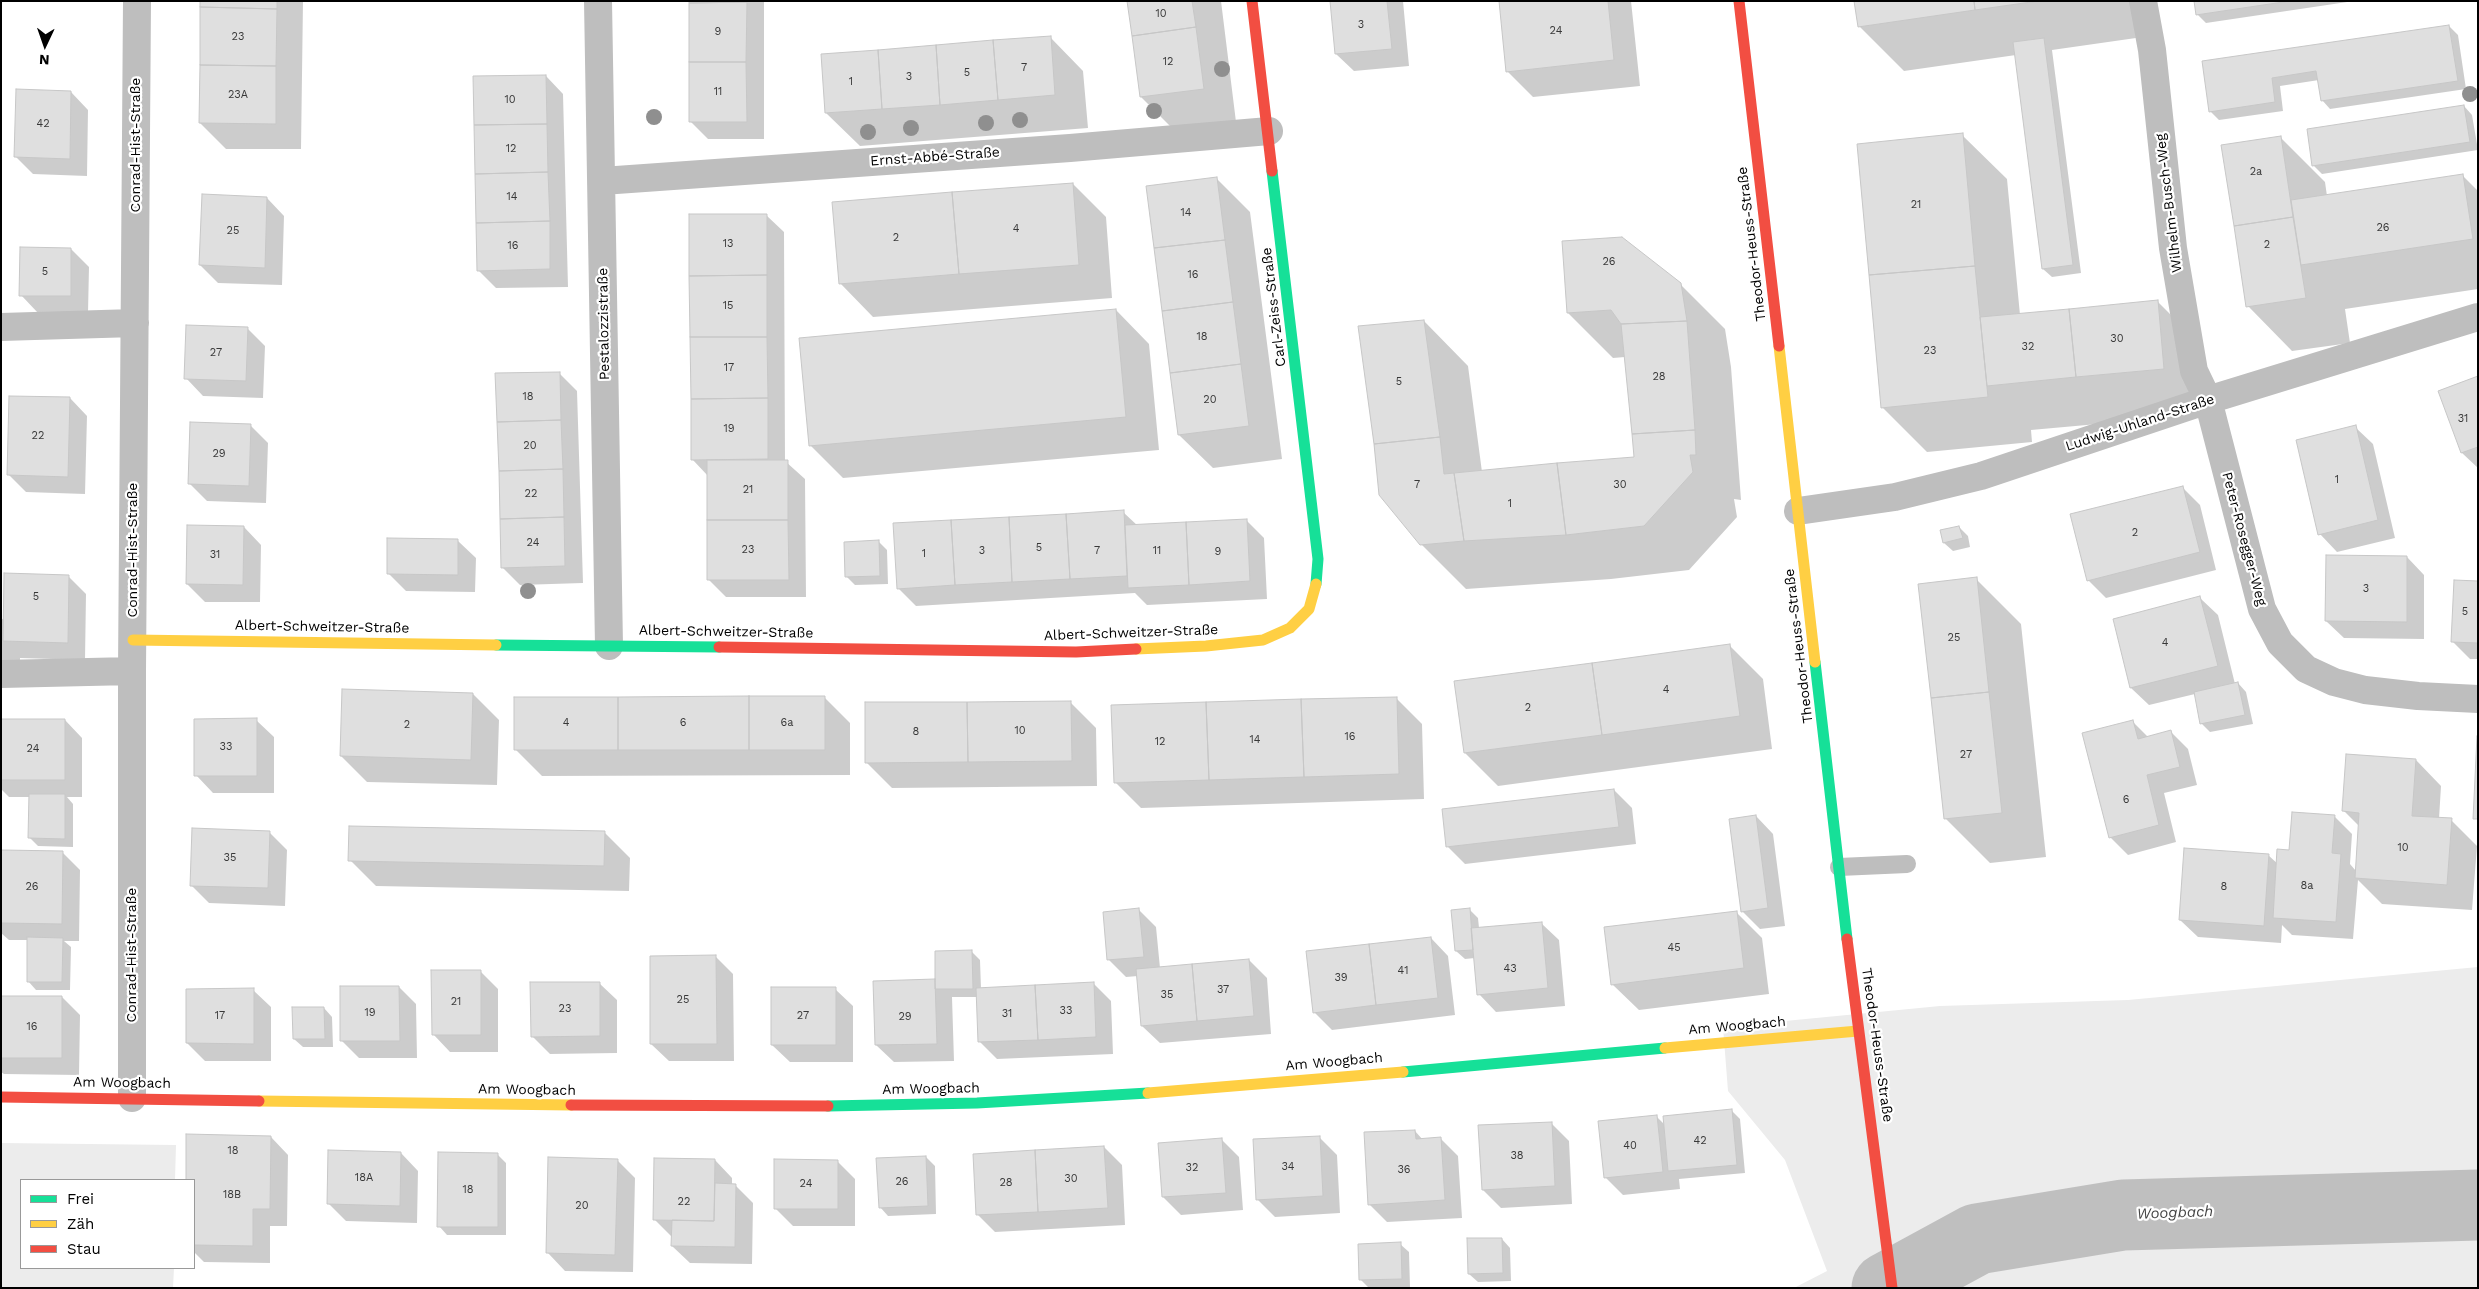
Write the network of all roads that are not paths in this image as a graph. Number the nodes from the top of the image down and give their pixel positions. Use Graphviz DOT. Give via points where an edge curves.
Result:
graph roads {
  1 [pos="137,1"];
  2 [pos="598,1"];
  3 [pos="1252,1"];
  4 [pos="1739,1"];
  5 [pos="2143,1"];
  6 [pos="1269,131"];
  7 [pos="602,180"];
  8 [pos="2478,317"];
  9 [pos="135,323"];
  10 [pos="1,327"];
  11 [pos="2208,400"];
  12 [pos="1798,511"];
  13 [pos="1309,609"];
  14 [pos="133,640"];
  15 [pos="609,646"];
  16 [pos="132,671"];
  17 [pos="1,674"];
  18 [pos="2478,699"];
  19 [pos="1907,864"];
  20 [pos="1839,867"];
  21 [pos="1858,1031"];
  22 [pos="1,1097"];
  23 [pos="132,1098"];
  24 [pos="1892,1288"];
  1 -- 9 [label="street, Conrad-Hist-Straße"];
  2 -- 7 [label="street, Pestalozzistraße"];
  3 -- 6 [label="street, Carl-Zeiss-Straße"];
  4 -- 12 [label="street, Theodor-Heuss-Straße"];
  5 -- 11 [label="street, Wilhelm-Busch-Weg" via="2152,50 2173,248 2194,371"];
  6 -- 7 [label="street, Ernst-Abbé-Straße"];
  6 -- 13 [label="street, Carl-Zeiss-Straße" via="1318,559 1316,592"];
  7 -- 15 [label="street, Pestalozzistraße"];
  8 -- 11 [label="street, Ludwig-Uhland-Straße"];
  9 -- 10 [label="street"];
  9 -- 14 [label="street, Conrad-Hist-Straße"];
  11 -- 12 [label="street, Ludwig-Uhland-Straße" via="1981,476 1895,497"];
  11 -- 18 [label="street, Peter-Rosegger-Weg" via="2262,610 2280,643 2306,669 2334,682 2365,690"];
  12 -- 20 [label="street, Theodor-Heuss-Straße"];
  13 -- 15 [label="street, Albert-Schweitzer-Straße" via="1290,628 1263,640 1206,646 1076,652"];
  14 -- 15 [label="street, Albert-Schweitzer-Straße"];
  14 -- 16 [label="street, Conrad-Hist-Straße"];
  16 -- 17 [label="street"];
  16 -- 23 [label="street, Conrad-Hist-Straße"];
  19 -- 20 [label="lane"];
  20 -- 21 [label="street, Theodor-Heuss-Straße"];
  21 -- 23 [label="street, Am Woogbach" via="1306,1080 977,1103 699,1107"];
  21 -- 24 [label="street, Theodor-Heuss-Straße"];
  22 -- 23 [label="street, Am Woogbach"];
}
